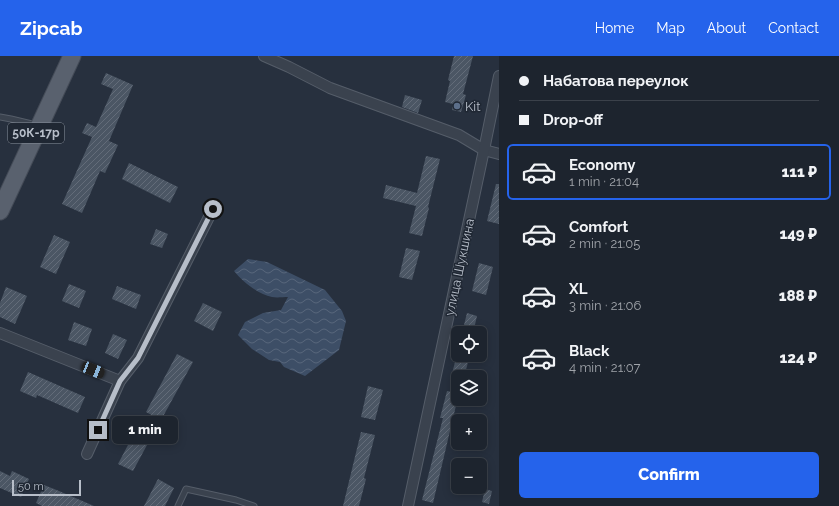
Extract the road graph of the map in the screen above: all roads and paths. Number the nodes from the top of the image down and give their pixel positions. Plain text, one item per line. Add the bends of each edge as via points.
1 (72, 56) edge
2 (264, 56) edge
3 (499, 76) edge
4 (0, 117) edge
5 (39, 126) junction
6 (484, 150) junction
7 (499, 154) edge
8 (213, 209) dead end
9 (0, 211) edge
10 (0, 333) edge
11 (120, 381) junction
12 (87, 454) dead end
13 (178, 506) edge
14 (254, 506) edge
15 (408, 506) edge

1 - 5 main road, 50К-17р
2 - 6 street via 330,88 459,136
3 - 6 street, улица Шукшина
4 - 5 lane
5 - 9 main road, 50К-17р
6 - 7 street
6 - 15 street, улица Шукшина
8 - 11 street via 138,358
10 - 11 street
11 - 12 street
13 - 14 lane via 186,489

